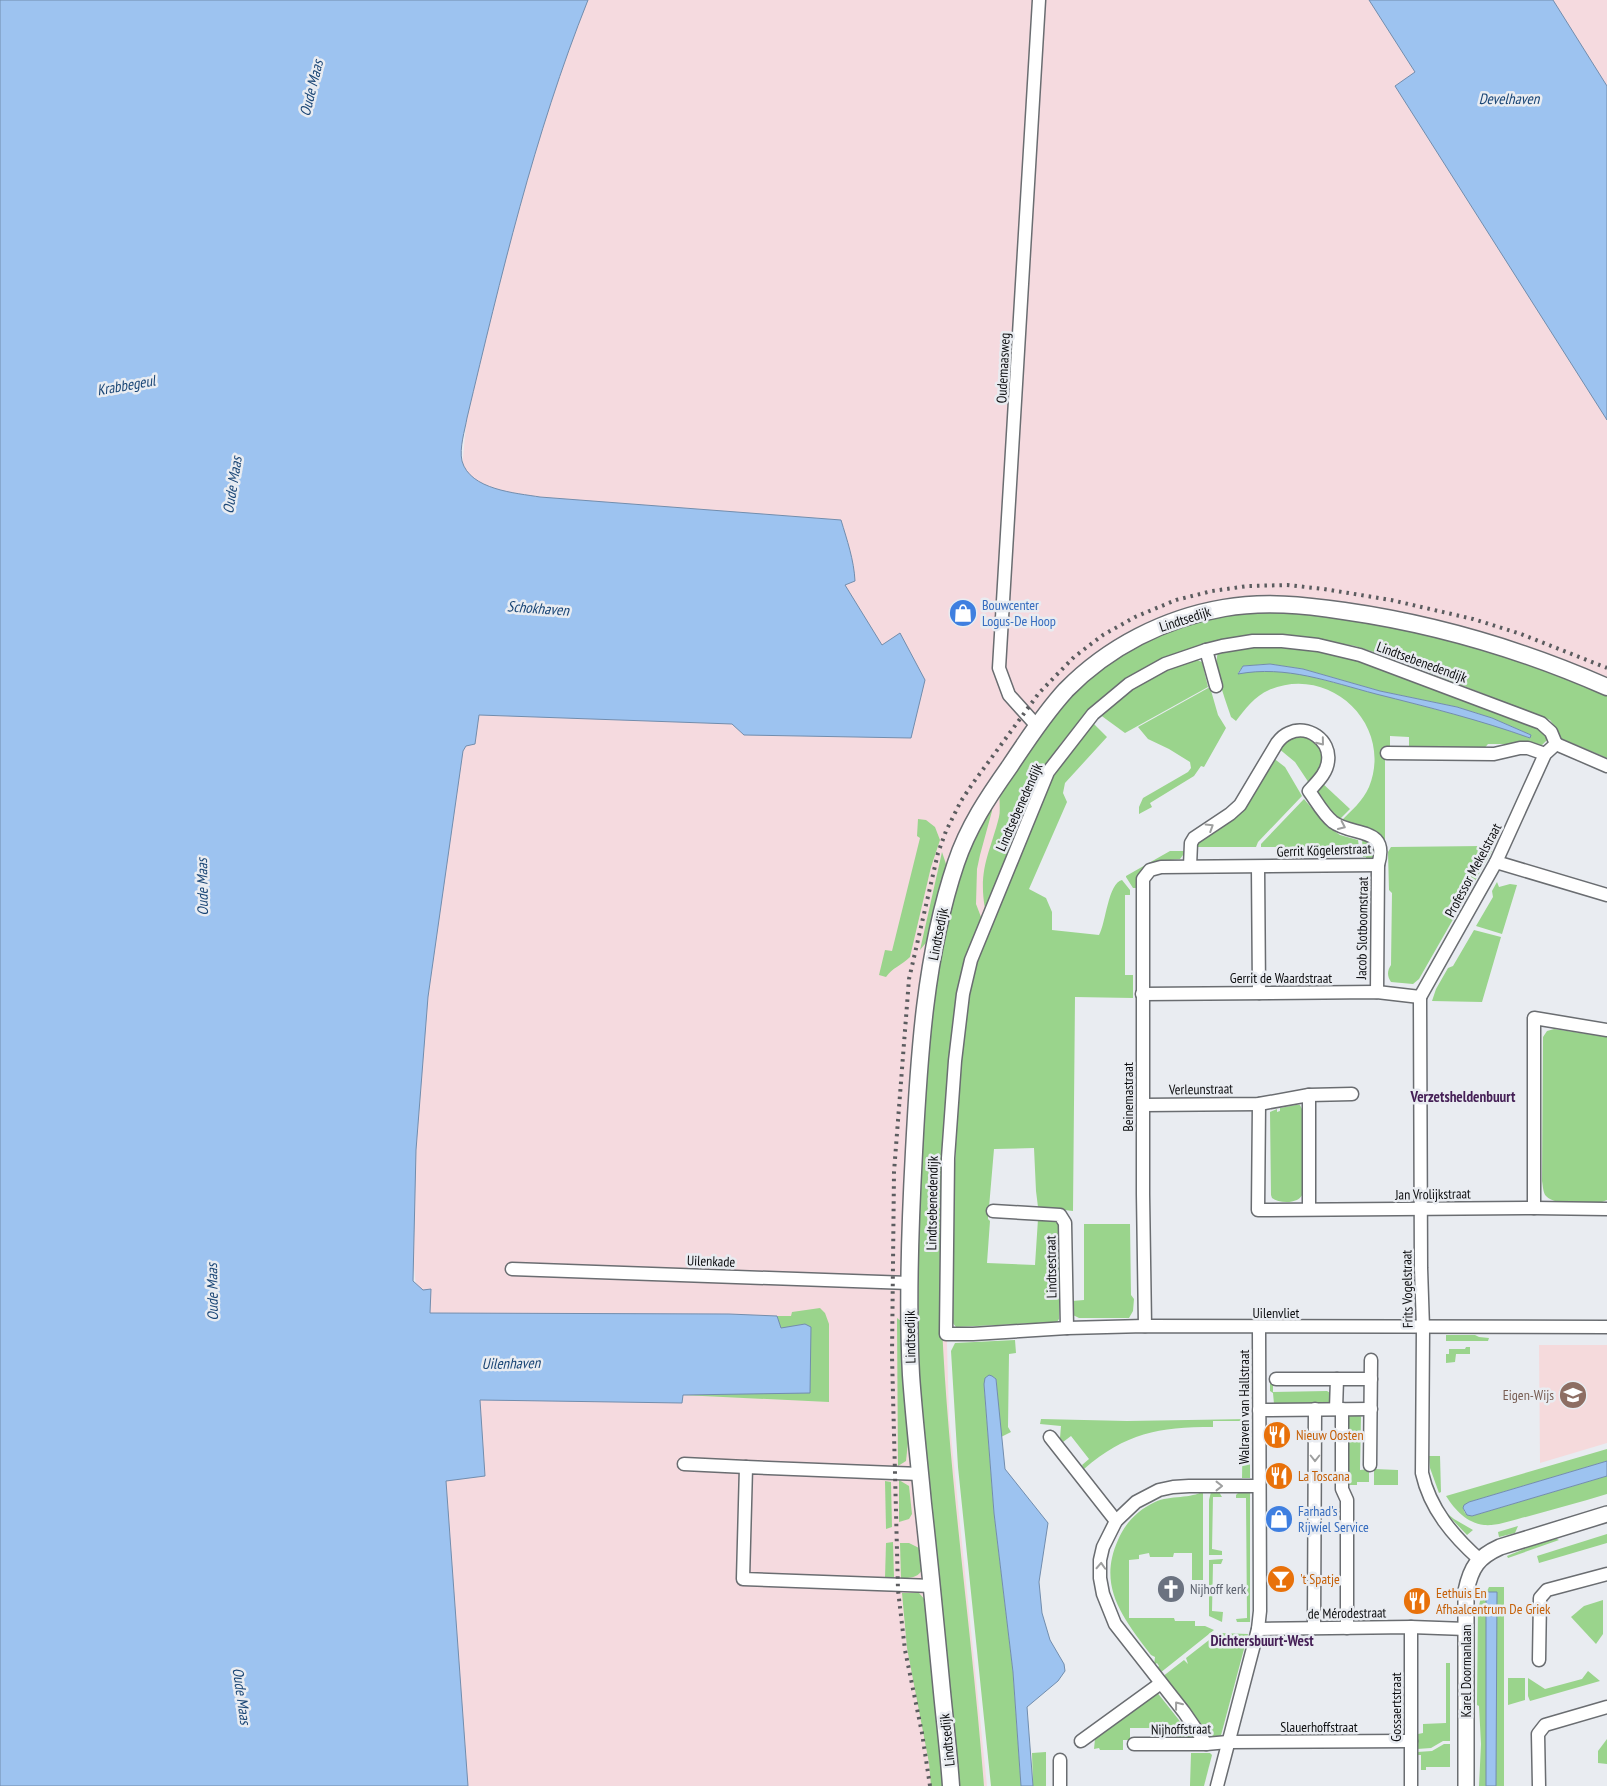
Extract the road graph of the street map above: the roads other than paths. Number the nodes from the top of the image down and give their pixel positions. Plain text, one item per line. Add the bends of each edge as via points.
1 (1039, 0) edge
2 (1206, 650) junction
3 (1216, 686) dead end
4 (1607, 687) edge
5 (1037, 726) junction
6 (1556, 744) junction
7 (1387, 754) dead end
8 (1545, 754) junction
9 (1607, 766) edge
10 (1496, 862) junction
11 (1378, 865) junction
12 (1190, 866) junction
13 (1258, 867) junction
14 (1150, 870) joint
15 (1607, 895) edge
16 (1377, 992) junction
17 (1259, 993) junction
18 (1142, 994) junction
19 (1420, 997) junction
20 (1607, 1030) edge
21 (1352, 1094) dead end
22 (1310, 1095) junction
23 (1259, 1104) junction
24 (1142, 1105) junction
25 (1534, 1208) junction
26 (1309, 1209) junction
27 (1421, 1209) junction
28 (1607, 1209) edge
29 (993, 1211) dead end
30 (512, 1270) dead end
31 (909, 1283) junction
32 (1145, 1326) junction
33 (1607, 1327) edge
34 (1067, 1328) junction
35 (1259, 1328) junction
36 (1423, 1328) junction
37 (946, 1334) joint
38 (1371, 1360) dead end
39 (1276, 1379) dead end
40 (1337, 1379) junction
41 (1371, 1379) junction
42 (1315, 1409) junction
43 (1339, 1409) junction
44 (1371, 1409) junction
45 (1259, 1410) junction
46 (1050, 1437) dead end
47 (684, 1464) dead end
48 (1370, 1465) dead end
49 (746, 1467) junction
50 (920, 1474) junction
51 (1260, 1486) junction
52 (1607, 1514) edge
53 (1116, 1521) junction
54 (1480, 1560) junction
55 (1607, 1574) edge
56 (932, 1586) junction
57 (1411, 1627) junction
58 (1314, 1628) junction
59 (1347, 1628) junction
60 (1258, 1629) junction
61 (1466, 1629) junction
62 (1539, 1660) dead end
63 (1161, 1683) junction
64 (1607, 1707) edge
65 (1082, 1741) dead end
66 (1411, 1741) junction
67 (1228, 1742) junction
68 (1134, 1744) dead end
69 (1206, 1744) junction
70 (1060, 1760) dead end
71 (951, 1786) edge
72 (1060, 1786) edge
73 (1216, 1786) edge
74 (1411, 1786) edge
75 (1466, 1786) edge
76 (1539, 1786) edge

1 - 5 street, Oudemaasweg via 999,668 1009,695
2 - 3 street
2 - 6 street, Lindtsebenedendijk via 1253,641 1282,641 1360,655 1541,723 1551,732
2 - 37 street, Lindtsebenedendijk via 1165,664 1129,684 1093,714 1069,744 1048,772 972,960 963,994 948,1148
4 - 5 main road, Lindtsedijk via 1542,660 1436,628 1328,608 1255,604 1188,616 1130,641 1082,675
5 - 31 main road, Lindtsedijk via 973,821 944,902 921,1050
6 - 8 street, Professor Mekelstraat
6 - 9 street
7 - 8 street via 1494,754 1520,748
8 - 10 street, Professor Mekelstraat
10 - 15 street
10 - 19 street, Professor Mekelstraat
12 -> 11 street, Gerrit Kögelerstraat via 1194,838 1240,805 1277,743 1283,736 1297,730 1305,730 1321,739 1328,754 1326,769 1310,791 1334,822 1345,829 1376,838 1381,850
11 - 13 street, Gerrit Kögelerstraat
11 - 16 street, Jacob Slotboomstraat
12 - 13 street, Gerrit Kögelerstraat
12 - 14 street, Gerrit Kögelerstraat
13 - 17 street
14 - 18 street, Beinemastraat via 1142,885
16 - 17 street, Gerrit de Waardstraat
16 - 19 street, Gerrit de Waardstraat
17 - 18 street, Gerrit de Waardstraat
18 - 24 street, Beinemastraat
19 - 27 street, Frits Vogelstraat
20 - 25 street via 1534,1018
21 - 22 street, Verleunstraat
22 - 23 street, Verleunstraat
22 - 26 street
23 - 24 street, Verleunstraat
23 - 26 street, Jan Vrolijkstraat via 1258,1210
24 - 32 street, Beinemastraat
25 - 27 street, Jan Vrolijkstraat
25 - 28 street, Jan Vrolijkstraat
26 - 27 street, Jan Vrolijkstraat
27 - 36 street, Frits Vogelstraat
29 - 34 street, Lindtsestraat via 1060,1215 1065,1222
30 - 31 street, Uilenkade
31 - 50 main road, Lindtsedijk via 911,1375
32 - 34 street, Uilenvliet
32 - 35 street, Uilenvliet
33 - 36 street, Uilenvliet
34 - 37 street, Uilenvliet
35 - 36 street, Uilenvliet
35 - 45 street, Walraven van Hallstraat
36 - 54 street, Frits Vogelstraat via 1422,1473 1425,1487 1441,1518
38 - 41 street
39 - 40 street
40 - 41 street
40 - 43 street
41 - 44 street
42 - 43 street
42 - 45 street
42 -> 58 street
43 - 44 street
43 - 59 street via 1342,1489 1347,1500
44 - 48 street
45 - 51 street, Walraven van Hallstraat
46 - 53 street
47 - 49 street
49 - 50 street
49 - 56 street via 743,1579
50 - 56 main road, Lindtsedijk
53 -> 51 street via 1136,1502 1159,1490
51 - 60 street, Walraven van Hallstraat
52 - 54 street via 1514,1542 1487,1553
63 -> 53 street via 1115,1624 1103,1594 1100,1560
54 - 61 street, Karel Doormanlaan via 1470,1576 1466,1591
55 - 62 street via 1547,1590 1540,1598
56 - 71 main road, Lindtsedijk
57 - 59 street, de Mérodestraat
57 - 61 street, de Mérodestraat
57 - 66 street, Gossaertstraat
58 - 59 street, de Mérodestraat
58 - 60 street, de Mérodestraat
60 - 67 street, Nijhoffstraat
61 - 75 street, Karel Doormanlaan
63 - 65 street
69 -> 63 street
64 - 76 street via 1545,1725 1538,1734
66 - 67 street, Slauerhoffstraat
66 - 74 street, Gossaertstraat
67 - 69 street, Nijhoffstraat
67 - 73 street, Nijhoffstraat
68 - 69 street, Nijhoffstraat
70 - 72 street

